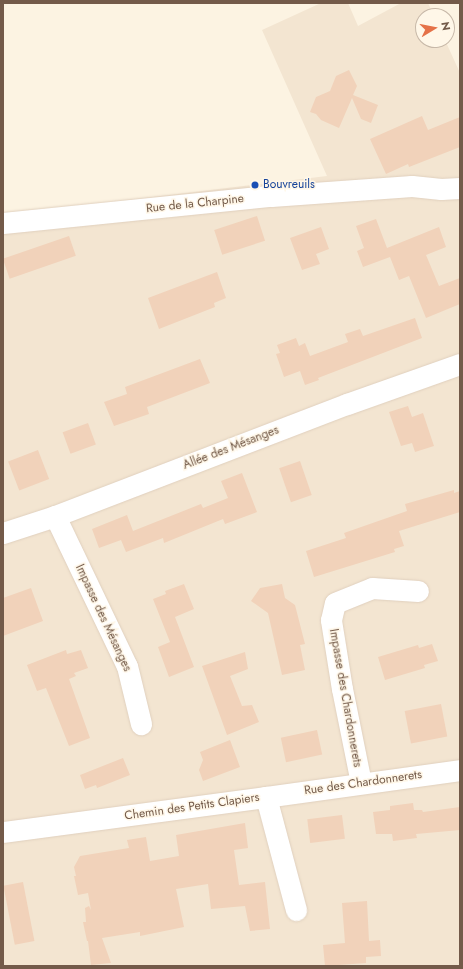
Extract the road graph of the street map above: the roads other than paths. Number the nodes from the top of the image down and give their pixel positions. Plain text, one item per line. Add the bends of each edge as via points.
1 (460, 188) edge
2 (3, 223) edge
3 (460, 364) edge
4 (55, 516) junction
5 (3, 533) edge
6 (418, 591) dead end
7 (142, 724) dead end
8 (460, 770) edge
9 (361, 783) junction
10 (266, 797) junction
11 (3, 832) edge
12 (296, 910) dead end

1 - 2 street, Rue de la Charpine via 412,186 279,196
3 - 4 street, Allée des Mésanges via 339,406
4 - 5 street, Allée des Mésanges
4 - 7 street, Impasse des Mésanges via 127,666
6 - 9 street, Impasse des Chardonnerets via 372,588 335,603 331,620
8 - 9 street, Rue des Chardonnerets
9 - 10 street, Rue des Chardonnerets
10 - 11 street, Chemin des Petits Clapiers
10 - 12 street, Chemin des Petits Clapiers

